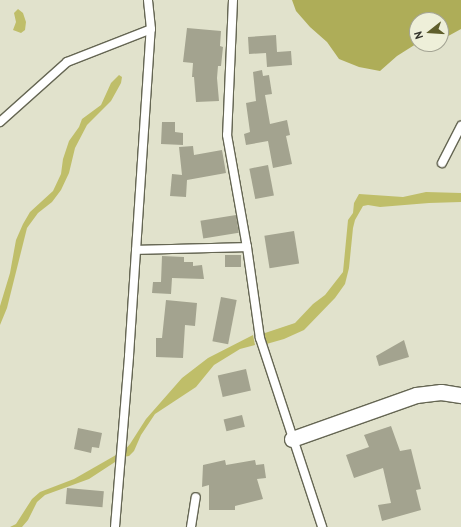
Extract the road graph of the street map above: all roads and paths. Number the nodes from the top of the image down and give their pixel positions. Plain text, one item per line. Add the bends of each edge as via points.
1 (148, 0) edge
2 (233, 0) edge
3 (151, 29) junction
4 (0, 122) edge
5 (461, 126) edge
6 (442, 163) dead end
7 (247, 247) junction
8 (136, 250) junction
9 (461, 395) edge
10 (292, 439) junction
11 (196, 497) dead end
12 (115, 527) edge
13 (191, 527) edge
14 (322, 527) edge

1 - 3 lane
2 - 7 lane via 227,135
3 - 4 lane via 67,62
3 - 8 lane
5 - 6 lane
7 - 8 lane
7 - 10 lane via 260,338
8 - 12 lane
9 - 10 street via 441,392 416,395
10 - 14 lane
11 - 13 lane

